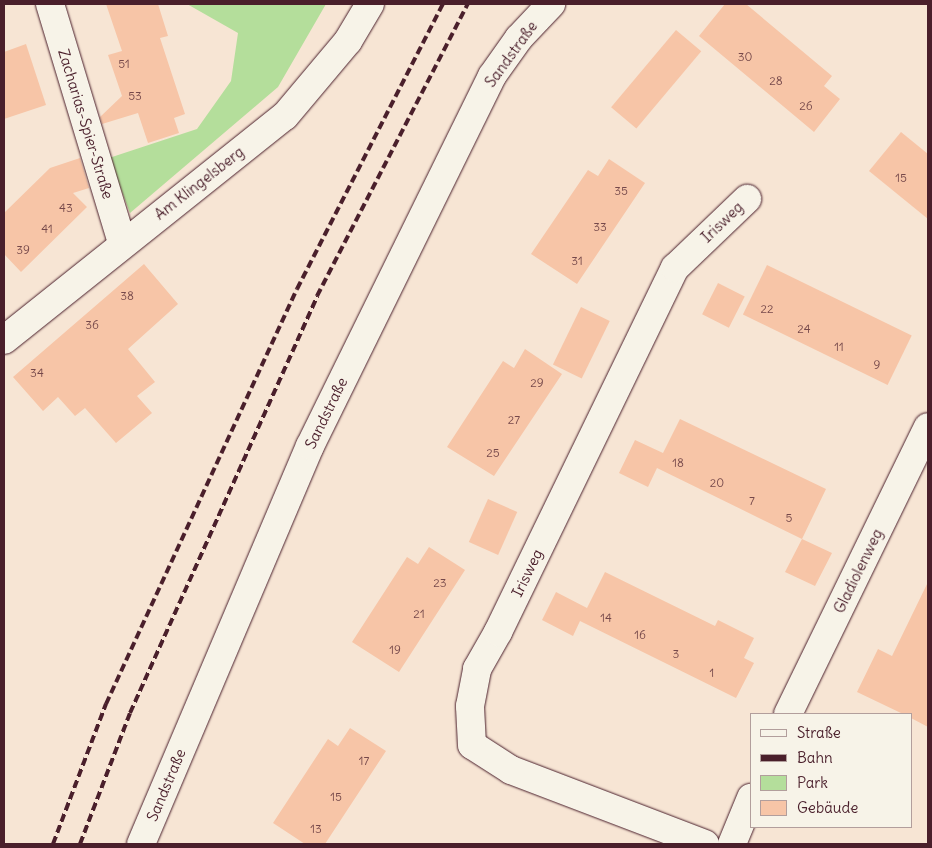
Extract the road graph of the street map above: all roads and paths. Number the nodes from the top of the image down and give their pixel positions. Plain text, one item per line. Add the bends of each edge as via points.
1 (50, 4) edge
2 (370, 4) edge
3 (551, 4) edge
4 (747, 199) dead end
5 (122, 243) junction
6 (4, 340) edge
7 (928, 427) edge
8 (788, 713) edge
9 (750, 800) edge
10 (141, 844) edge
11 (705, 844) edge
12 (732, 844) edge

1 - 5 street, Zacharias-Spier-Straße
2 - 5 street, Am Klingelsberg via 348,41 285,116
3 - 10 street, Sandstraße via 519,38 492,76 310,446
4 - 11 street, Irisweg via 675,268 477,670 470,706 472,744 511,770
5 - 6 street, Am Klingelsberg
7 - 8 street, Gladiolenweg
9 - 12 street

